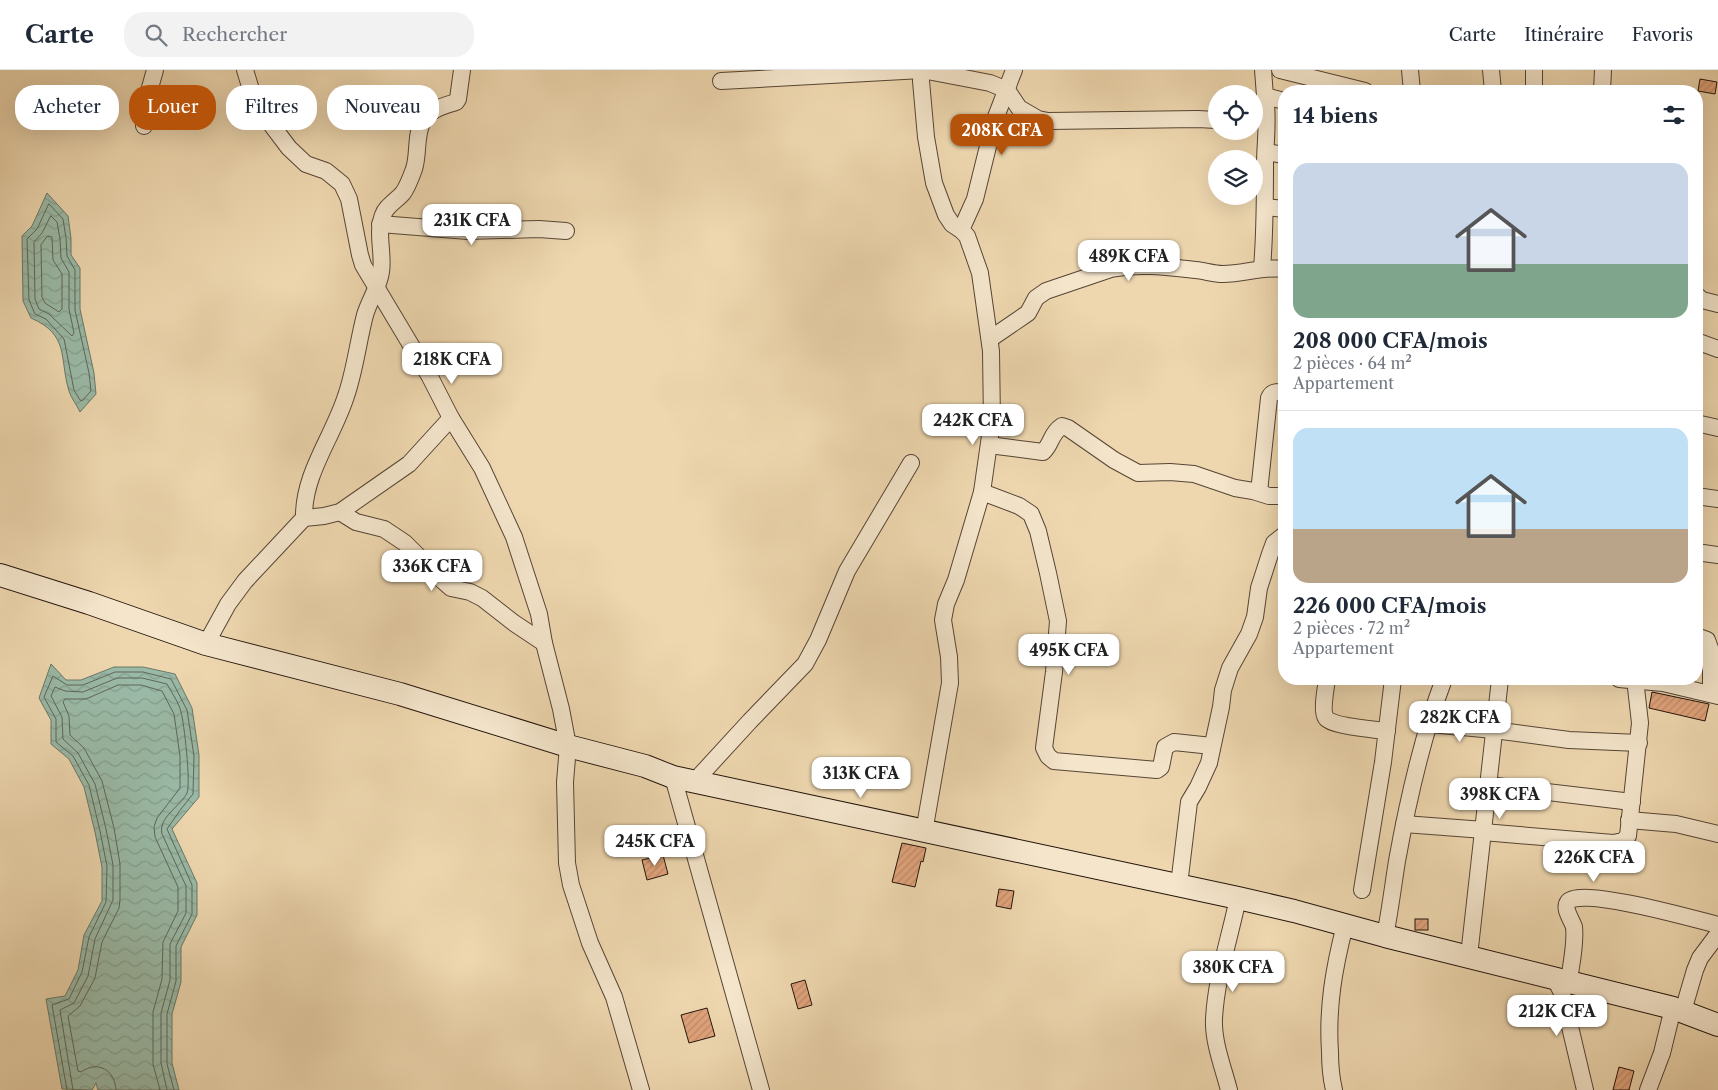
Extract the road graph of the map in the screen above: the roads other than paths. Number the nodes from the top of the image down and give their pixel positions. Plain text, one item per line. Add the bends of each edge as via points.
1 (155, 70) edge
2 (245, 70) edge
3 (462, 70) edge
4 (922, 70) edge
5 (1014, 70) edge
6 (1263, 70) edge
7 (1280, 70) edge
8 (1410, 70) edge
9 (1491, 70) edge
10 (1534, 70) edge
11 (1603, 70) edge
12 (721, 81) dead end
13 (151, 85) edge
14 (1341, 85) edge
15 (1411, 85) edge
16 (1492, 85) edge
17 (1534, 85) edge
18 (1602, 85) edge
19 (1007, 90) junction
20 (1266, 96) junction
21 (1278, 99) edge
22 (1263, 113) edge
23 (1208, 120) edge
24 (1263, 136) edge
25 (1266, 152) junction
26 (1278, 154) edge
27 (1265, 207) junction
28 (1278, 208) edge
29 (380, 224) junction
30 (961, 230) junction
31 (566, 231) dead end
32 (1262, 268) junction
33 (1278, 269) edge
34 (376, 286) junction
35 (1703, 300) edge
36 (1718, 304) edge
37 (990, 339) junction
38 (1703, 344) edge
39 (1718, 349) edge
40 (1278, 392) edge
41 (451, 418) junction
42 (1703, 425) edge
43 (1718, 428) edge
44 (989, 444) junction
45 (911, 463) dead end
46 (982, 492) junction
47 (1259, 492) junction
48 (1278, 496) edge
49 (1703, 497) edge
50 (1718, 499) edge
51 (340, 512) junction
52 (304, 518) junction
53 (1278, 539) edge
54 (1703, 553) edge
55 (1718, 555) edge
56 (0, 575) edge
57 (1703, 639) edge
58 (544, 643) junction
59 (206, 644) junction
60 (1326, 685) edge
61 (1392, 685) edge
62 (1442, 685) edge
63 (1499, 685) edge
64 (1636, 685) edge
65 (1672, 685) edge
66 (1715, 695) edge
67 (1430, 724) junction
68 (1494, 730) junction
69 (1388, 731) junction
70 (1639, 743) junction
71 (568, 746) junction
72 (1212, 746) junction
73 (684, 780) junction
74 (1488, 785) junction
75 (1632, 802) junction
76 (1629, 820) junction
77 (1404, 824) junction
78 (1484, 831) junction
79 (924, 832) junction
80 (1718, 834) edge
81 (1179, 885) junction
82 (1362, 890) dead end
83 (1238, 898) junction
84 (1345, 925) junction
85 (1718, 925) edge
86 (1718, 934) edge
87 (1385, 936) junction
88 (1469, 956) junction
89 (1561, 979) junction
90 (1678, 1009) junction
91 (1718, 1025) edge
92 (641, 1090) edge
93 (761, 1090) edge
94 (1229, 1090) edge
95 (1334, 1090) edge
96 (1585, 1090) edge
97 (1648, 1090) edge

1 - 13 street
2 - 34 street via 255,103 289,148 306,164 326,171 342,184 349,199 363,265
3 - 29 street via 458,99 430,113 423,122 409,182 404,192 386,209
4 - 12 street
4 - 19 street via 990,83
4 - 30 street via 926,137 934,183 946,215
5 - 19 street
6 - 20 street
7 - 14 street
8 - 15 street
9 - 16 street
10 - 17 street
11 - 18 street
19 - 23 street via 1019,108 1048,121
19 - 30 street via 994,122 976,199
20 - 21 street
20 - 22 street
24 - 25 street
25 - 26 street
25 - 27 street
27 - 28 street
27 - 32 street
29 - 31 street via 468,231
29 - 34 street via 381,270
30 - 37 street via 967,236 980,273
32 - 33 street
32 - 37 street via 1221,274 1122,266 1046,291 1036,298 1028,313
34 - 41 street
34 - 52 street via 346,396 307,489
35 - 36 street
37 - 44 street via 992,422
38 - 39 street
40 - 47 street via 1269,398
41 - 51 street via 409,464
41 - 58 street via 482,468 514,537 534,598
42 - 43 street
44 - 46 street
44 - 47 street via 1044,452 1055,430 1062,426 1138,473 1194,474 1235,488
45 - 73 street via 847,571 805,664
46 - 72 street via 1031,514 1038,531 1058,621 1044,748 1048,756 1054,761 1157,770 1161,767 1165,748 1174,742
46 - 79 street via 943,620 950,683
47 - 48 street
49 - 50 street
51 - 52 street
51 - 58 street via 356,522 384,529 406,543 451,588 482,598
52 - 59 street via 245,581
53 - 72 street via 1259,588 1252,626 1230,668
54 - 55 street
56 - 59 street
57 - 66 street via 1711,647
58 - 71 street
59 - 71 street via 400,694
60 - 69 street via 1326,719 1338,724
61 - 69 street
62 - 67 street
63 - 68 street
64 - 70 street
65 - 66 street
67 - 68 street
67 - 77 street
68 - 70 street via 1569,740
68 - 74 street
69 - 82 street
70 - 75 street
71 - 73 street
71 - 92 street via 565,782 567,863 571,885 614,998
72 - 81 street via 1205,771 1189,802
73 - 79 street
73 - 93 street
74 - 75 street
74 - 78 street
75 - 76 street
76 - 78 street via 1628,837 1618,843
76 - 80 street via 1676,824
77 - 78 street
77 - 87 street
78 - 88 street
79 - 81 street
81 - 83 street
83 - 84 street
83 - 94 street via 1214,1019
84 - 87 street
84 - 95 street via 1335,963 1329,1022
85 - 89 street via 1631,903 1572,899 1567,906 1574,929
86 - 90 street via 1700,958
87 - 88 street
88 - 89 street
89 - 90 street
89 - 96 street
90 - 91 street
90 - 97 street

